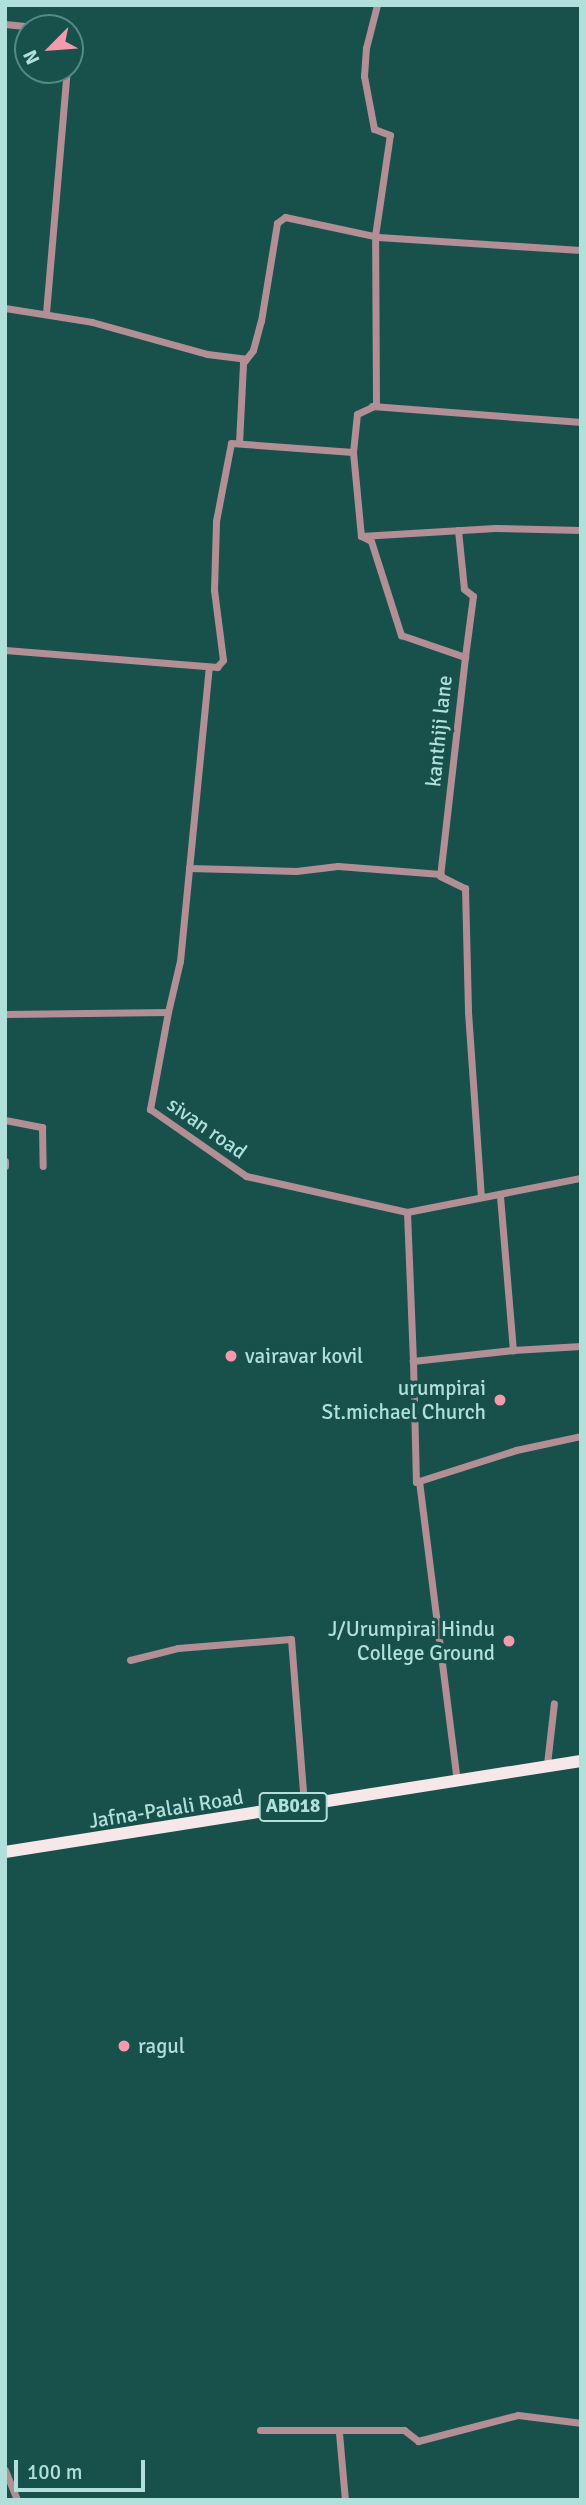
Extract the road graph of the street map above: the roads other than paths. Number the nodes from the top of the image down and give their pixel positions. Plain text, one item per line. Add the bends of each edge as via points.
1 (377, 5) edge
2 (66, 84) edge
3 (375, 236) junction
4 (581, 250) edge
5 (5, 308) edge
6 (46, 313) junction
7 (246, 359) junction
8 (371, 406) junction
9 (581, 422) edge
10 (239, 443) junction
11 (353, 453) junction
12 (458, 530) junction
13 (581, 530) edge
14 (361, 536) junction
15 (5, 650) edge
16 (465, 657) junction
17 (209, 667) junction
18 (189, 868) junction
19 (441, 874) junction
20 (167, 1012) junction
21 (5, 1014) edge
22 (5, 1120) edge
23 (5, 1161) edge
24 (5, 1166) edge
25 (43, 1166) dead end
26 (581, 1178) edge
27 (500, 1196) junction
28 (481, 1197) junction
29 (407, 1212) junction
30 (581, 1346) edge
31 (513, 1350) junction
32 (413, 1362) junction
33 (581, 1436) edge
34 (419, 1481) junction
35 (130, 1660) dead end
36 (554, 1703) dead end
37 (581, 1761) edge
38 (547, 1765) junction
39 (457, 1780) junction
40 (304, 1805) junction
41 (5, 1852) edge
42 (581, 2423) edge
43 (260, 2430) dead end
44 (339, 2433) junction
45 (5, 2470) edge
46 (17, 2500) edge
47 (345, 2500) edge

1 - 3 street via 364,76 374,130 390,135
2 - 6 street
3 - 4 street
3 - 7 street via 299,217 285,217 276,223 261,321
3 - 8 street via 376,405
5 - 6 street
6 - 7 street via 207,354
7 - 10 street
8 - 9 street
8 - 11 street, kanthiji lane via 357,414
10 - 11 street
10 - 17 street via 231,443 216,521 214,590 223,660 218,667
11 - 14 street, kanthiji lane
12 - 13 street
12 - 14 street
12 - 16 street via 464,589 473,596
14 - 16 street, kanthiji lane via 370,541 401,635
15 - 17 street
16 - 19 street, kanthiji lane
17 - 18 street, sivan road
18 - 19 street via 296,871 338,866
18 - 20 street, sivan road via 180,961
19 - 28 street via 465,888
20 - 21 street
20 - 29 street, sivan road via 150,1109 157,1118 246,1176
22 - 25 street via 42,1127
23 - 24 street
26 - 27 street, sivan road
27 - 28 street, sivan road
27 - 31 street
28 - 29 street, sivan road
29 - 32 street
30 - 31 street
31 - 32 street
32 - 34 street
33 - 34 street via 516,1450
34 - 39 street
35 - 40 street via 178,1648 291,1639
36 - 38 street
37 - 38 main road, Jafna-Palali Road / AB018
38 - 39 main road, Jafna-Palali Road / AB018
39 - 40 main road, Jafna-Palali Road / AB018
40 - 41 main road, Jafna-Palali Road / AB018
42 - 44 street via 518,2415 418,2441 404,2430
43 - 44 street
44 - 47 street
45 - 46 street

